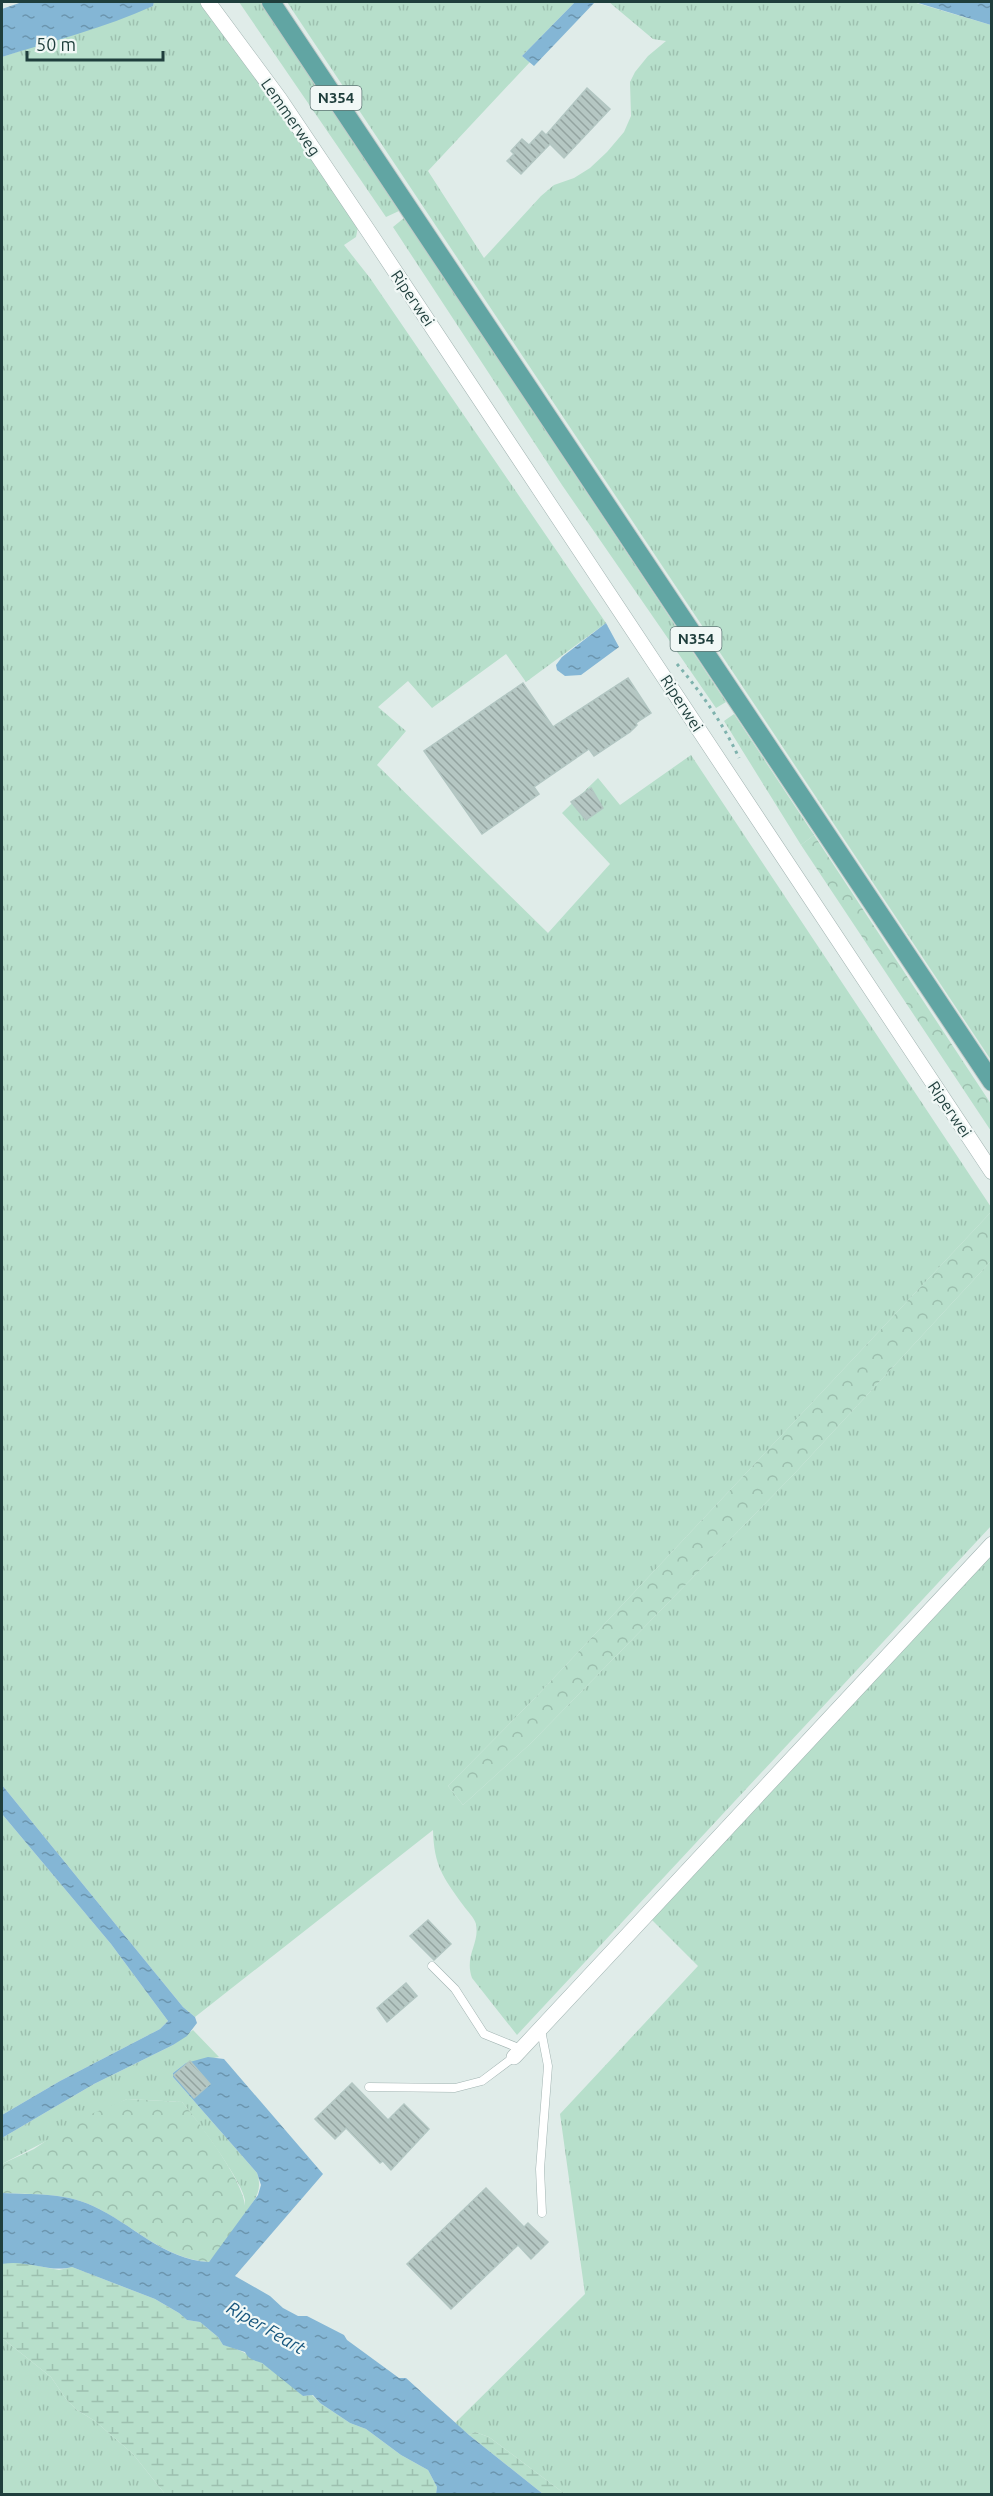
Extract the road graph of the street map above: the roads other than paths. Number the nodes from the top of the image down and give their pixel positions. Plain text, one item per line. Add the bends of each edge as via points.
1 (208, 2) edge
2 (271, 2) edge
3 (371, 235) joint
4 (992, 1082) edge
5 (992, 1172) edge
6 (992, 1544) edge
7 (432, 1966) dead end
8 (541, 2028) junction
9 (518, 2053) junction
10 (369, 2087) dead end
11 (542, 2213) dead end

1 - 3 street, Lemmerweg via 279,98
2 - 4 main road, N354
3 - 5 street, Riperwei
6 - 8 street
7 - 9 lane via 454,1989 484,2034
8 - 9 street
8 - 11 lane via 548,2066 540,2169
9 - 10 lane via 482,2081 454,2088

